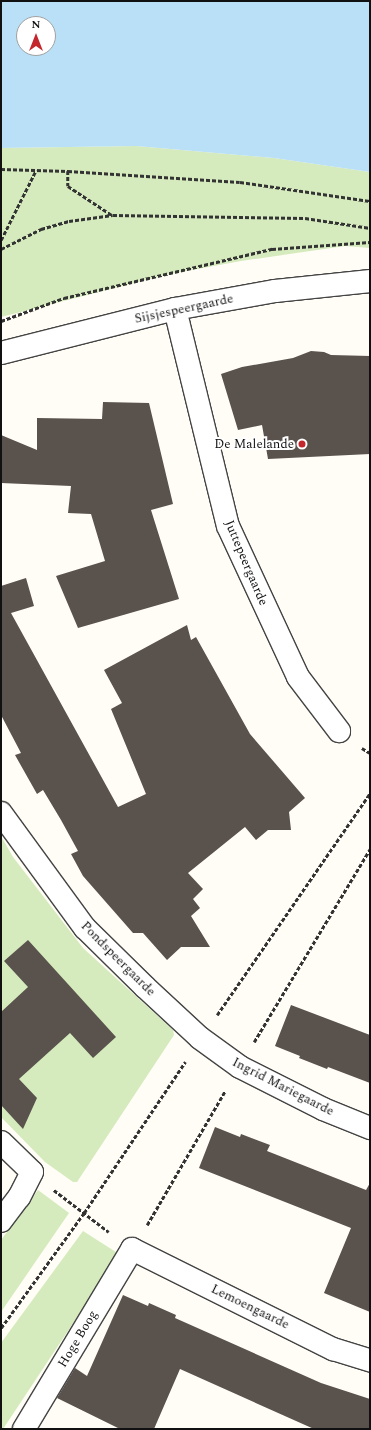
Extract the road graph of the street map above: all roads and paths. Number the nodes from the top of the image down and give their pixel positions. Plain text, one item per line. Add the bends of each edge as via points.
1 (1, 169) edge
2 (36, 170) junction
3 (68, 171) junction
4 (370, 201) edge
5 (113, 216) junction
6 (370, 228) edge
7 (1, 240) edge
8 (370, 242) edge
9 (1, 250) edge
10 (370, 281) edge
11 (175, 308) junction
12 (1, 321) edge
13 (1, 353) edge
14 (339, 730) dead end
15 (1, 813) edge
16 (200, 1038) joint
17 (370, 1128) edge
18 (1, 1142) edge
19 (32, 1172) junction
20 (1, 1220) edge
21 (132, 1249) junction
22 (370, 1360) edge
23 (24, 1429) edge

1 - 2 path
2 - 3 path
2 - 7 path
3 - 4 path via 240,182
3 - 5 path via 68,186
5 - 6 path via 305,218
5 - 9 path via 69,221 40,229
8 - 12 path via 272,249 64,298
10 - 11 street, Sijsjespeergaarde via 275,291
11 - 13 street, Sijsjespeergaarde
11 - 14 street, Juttepeergaarde via 228,526 298,677
15 - 16 street, Pondspeergaarde via 85,928
16 - 17 street, Ingrid Mariegaarde via 240,1067 323,1109
18 - 19 street
19 - 20 street via 19,1197
19 - 21 path
21 - 22 street, Lemoengaarde via 333,1349
21 - 23 street, Hoge Boog

